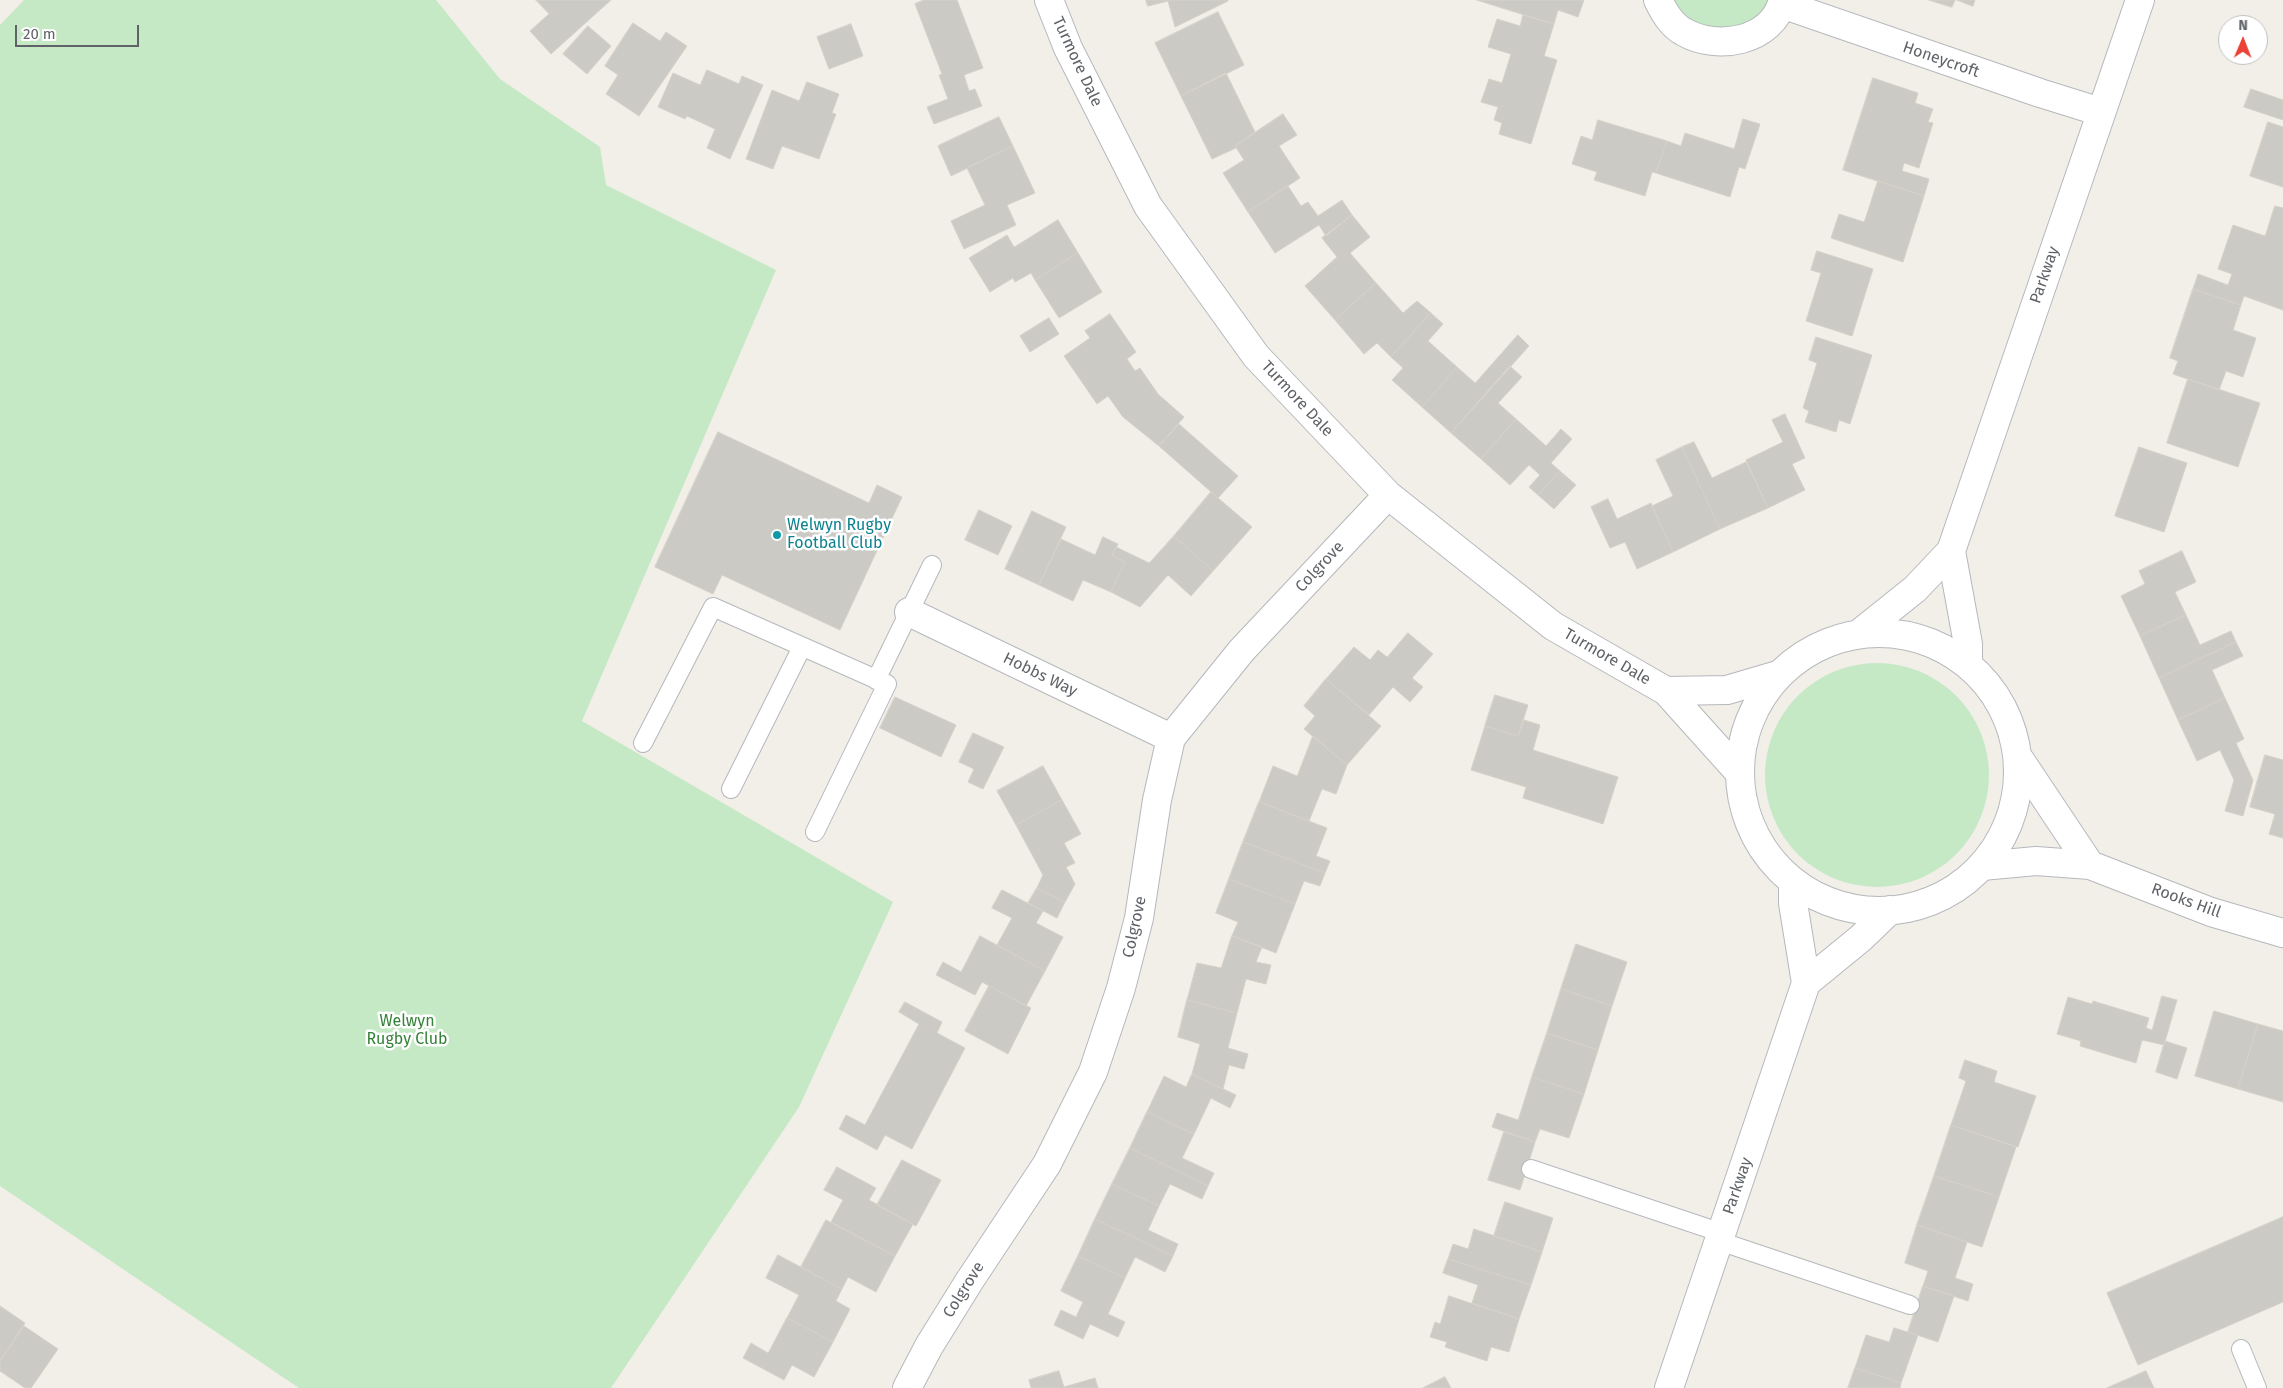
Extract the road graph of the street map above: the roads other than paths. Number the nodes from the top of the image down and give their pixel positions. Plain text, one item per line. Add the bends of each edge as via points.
1 (1049, 0) edge
2 (1658, 0) edge
3 (2140, 0) edge
4 (1782, 2) edge
5 (2101, 112) junction
6 (1388, 495) junction
7 (1951, 551) junction
8 (932, 565) dead end
9 (909, 612) junction
10 (1860, 633) junction
11 (802, 647) junction
12 (1968, 665) junction
13 (1778, 675) junction
14 (876, 680) junction
15 (1666, 691) junction
16 (1171, 738) junction
17 (643, 743) dead end
18 (2020, 760) junction
19 (1737, 770) junction
20 (731, 789) dead end
21 (815, 832) dead end
22 (2090, 865) junction
23 (1982, 866) junction
24 (1793, 882) junction
25 (1890, 910) junction
26 (2283, 933) edge
27 (1806, 984) junction
28 (1532, 1168) dead end
29 (1720, 1237) junction
30 (1910, 1305) dead end
31 (2241, 1350) dead end
32 (907, 1388) edge
33 (1669, 1388) edge
34 (2257, 1388) edge

1 - 6 street, Turmore Dale via 1068,48 1148,206 1256,356
2 - 4 street, Honeycroft via 1666,15 1682,32 1704,41 1727,43 1750,37 1768,23
3 - 5 street, Parkway
4 - 5 street, Honeycroft via 2040,94
5 - 7 street, Parkway
6 - 15 street, Turmore Dale via 1553,626
6 - 16 street, Colgrove via 1242,650
7 - 10 street, Parkway via 1915,589
7 - 12 street, Parkway via 1968,644
8 - 9 lane
9 - 14 lane
9 - 16 street, Hobbs Way
10 - 12 street via 1881,632 1922,638 1958,656
10 - 13 street via 1807,653
11 - 14 lane
11 - 17 lane via 713,608
11 - 20 lane
12 - 18 street via 1989,684 2010,720
13 - 15 street, Turmore Dale via 1727,690
13 - 19 street via 1758,702 1745,734
14 - 21 lane via 887,684
15 - 19 street, Turmore Dale
16 - 32 street, Colgrove via 1157,800 1139,918 1121,988 1093,1072 1047,1164 970,1280
18 - 22 street
18 - 23 street via 2016,806 2005,832
19 - 24 street via 1745,812 1765,853
22 - 23 street, Rooks Hill via 2036,861
22 - 26 street, Rooks Hill via 2211,912
23 - 25 street via 1965,884 1922,906
24 - 25 street via 1828,903 1875,912
24 - 27 street, Parkway via 1793,903
25 - 27 street
27 - 29 street, Parkway
28 - 29 lane
29 - 30 lane
29 - 33 street, Parkway
31 - 34 lane

